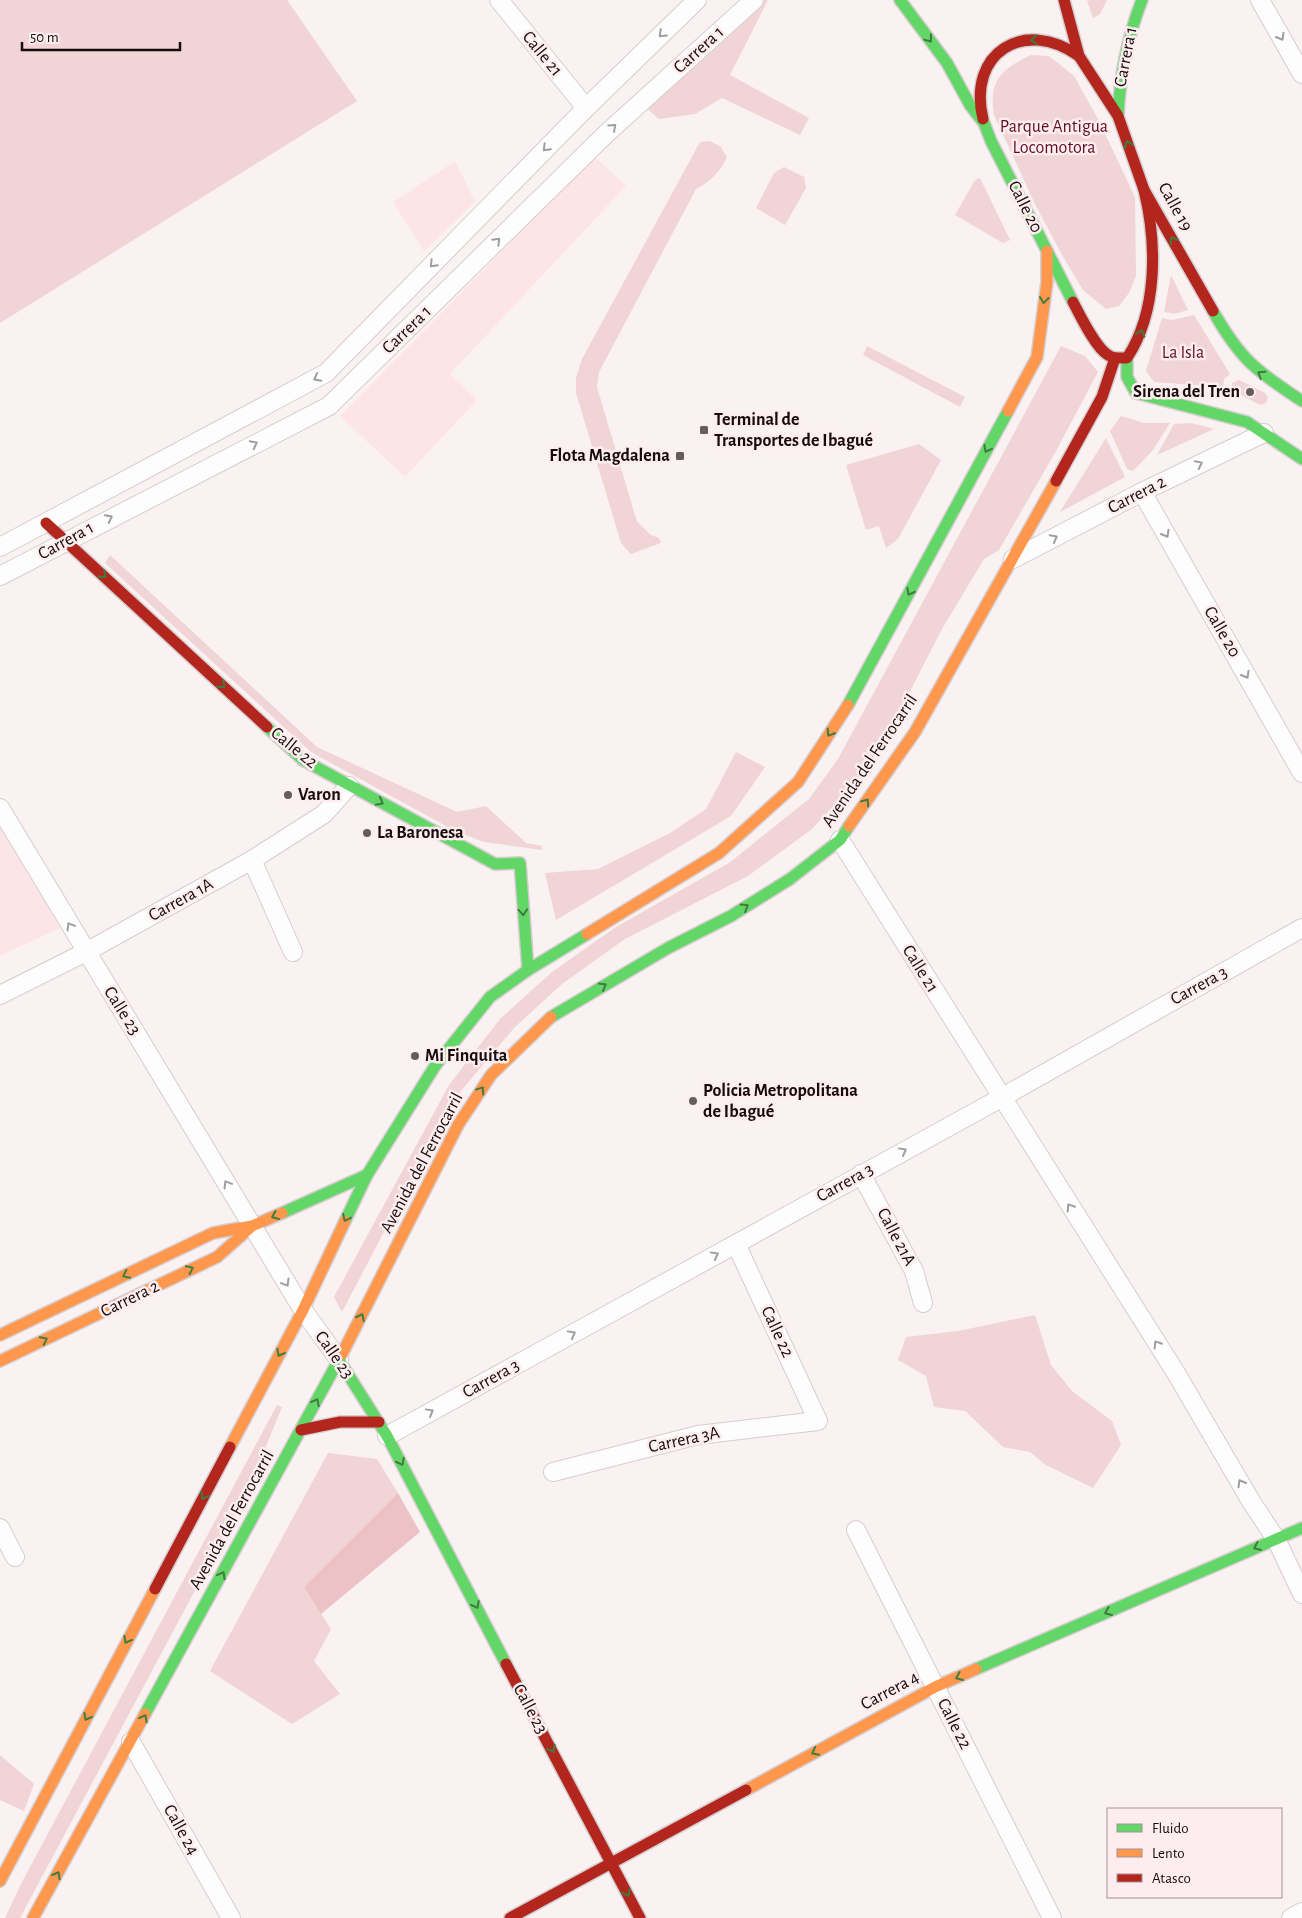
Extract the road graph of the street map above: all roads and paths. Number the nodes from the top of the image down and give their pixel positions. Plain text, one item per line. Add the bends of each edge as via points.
1 (499, 0) edge
2 (697, 0) edge
3 (754, 0) edge
4 (900, 0) edge
5 (1064, 0) edge
6 (1142, 0) edge
7 (1260, 0) edge
8 (1079, 56) junction
9 (1302, 74) edge
10 (586, 108) junction
11 (1118, 116) junction
12 (984, 122) junction
13 (1144, 190) junction
14 (1047, 251) junction
15 (1121, 358) junction
16 (1136, 393) junction
17 (1102, 397) junction
18 (1302, 401) edge
19 (1264, 432) junction
20 (1302, 459) edge
21 (1142, 492) junction
22 (46, 523) junction
23 (67, 542) junction
24 (0, 547) edge
25 (1011, 560) junction
26 (0, 576) edge
27 (1302, 773) edge
28 (350, 786) junction
29 (0, 808) edge
30 (840, 840) junction
31 (252, 860) junction
32 (1302, 928) edge
33 (86, 952) junction
34 (293, 952) dead end
35 (528, 970) junction
36 (0, 995) edge
37 (1001, 1098) junction
38 (367, 1174) junction
39 (861, 1174) junction
40 (252, 1226) junction
41 (736, 1244) junction
42 (923, 1304) dead end
43 (303, 1310) junction
44 (0, 1335) edge
45 (339, 1360) junction
46 (0, 1361) edge
47 (818, 1421) joint
48 (383, 1429) junction
49 (301, 1430) junction
50 (553, 1472) dead end
51 (0, 1528) edge
52 (1302, 1528) edge
53 (856, 1530) dead end
54 (1276, 1539) junction
55 (15, 1557) dead end
56 (1302, 1594) edge
57 (935, 1687) junction
58 (131, 1742) junction
59 (612, 1863) junction
60 (0, 1881) edge
61 (1302, 1912) edge
62 (33, 1918) edge
63 (231, 1918) edge
64 (510, 1918) edge
65 (640, 1918) edge
66 (1052, 1918) edge
67 (1291, 1918) edge

1 - 10 street, Calle 21
2 -> 10 street, Carrera 1
23 -> 3 street, Carrera 1 via 100,522 329,406 607,133
4 -> 12 main road, Calle 20 via 947,63 970,105
5 - 8 main road, Calle 19
6 - 11 main road, Carrera 1 via 1131,24 1121,70
7 -> 9 street
8 - 11 main road, Calle 19
8 -> 12 main road via 1062,44 1042,39 1022,41 1004,49 989,64 980,82 978,103
10 -> 22 street, Carrera 1 via 326,373
13 -> 11 main road, Calle 19
12 - 14 main road, Calle 20
15 -> 13 main road, Avenida del Ferrocarril via 1136,348 1144,326 1152,228
18 -> 13 main road, Calle 19 via 1239,355
14 - 15 main road, Calle 20 via 1096,342 1107,355
14 -> 35 main road, Avenida del Ferrocarril via 1047,282 1037,356 856,692 798,782 719,853
15 - 16 main road
15 - 17 main road, Avenida del Ferrocarril
16 - 17 main road
16 - 19 main road via 1247,422
17 - 25 main road, Avenida del Ferrocarril
19 - 20 main road
21 -> 19 street, Carrera 2
25 -> 21 street, Carrera 2
21 -> 27 street, Calle 20
22 - 23 main road, Calle 22
22 - 24 street, Carrera 1
23 - 26 street, Carrera 1
23 -> 28 main road, Calle 22 via 303,760
30 -> 25 main road, Avenida del Ferrocarril via 915,732
28 - 31 street, Carrera 1A via 324,814
28 -> 35 main road, Calle 22 via 495,864 520,863
33 -> 29 street, Calle 23
30 - 37 street, Calle 21
45 -> 30 main road, Avenida del Ferrocarril via 458,1125 491,1075 555,1013 730,916 790,879
31 - 33 street, Carrera 1A
31 - 34 street
32 - 37 street, Carrera 3
33 - 36 street, Carrera 1A
40 -> 33 street, Calle 23
35 - 38 main road, Avenida del Ferrocarril via 490,997 435,1066
39 -> 37 street, Carrera 3
54 -> 37 street, Calle 21 via 1176,1373
38 -> 40 main road, Carrera 2
38 -> 43 main road, Avenida del Ferrocarril
39 - 41 street, Carrera 3
39 - 42 street, Calle 21A via 914,1270
40 -> 43 street, Calle 23
40 -> 44 main road, Carrera 2 via 214,1233
46 -> 40 main road, Carrera 2 via 217,1257
41 - 47 street, Calle 22
48 -> 41 street, Carrera 3
43 - 45 street, Calle 23
43 -> 60 main road, Avenida del Ferrocarril
45 - 48 main road, Calle 23
49 -> 45 main road, Avenida del Ferrocarril
47 - 50 street, Carrera 3A via 698,1434
48 - 49 main road via 357,1419 326,1422
48 -> 59 main road, Calle 23
58 -> 49 main road, Avenida del Ferrocarril
51 - 55 street
52 - 54 main road, Carrera 4
53 - 57 street, Calle 22
54 - 56 street, Calle 21
54 -> 57 main road, Carrera 4
57 -> 59 main road, Carrera 4
57 - 66 street, Calle 22
62 -> 58 main road, Avenida del Ferrocarril
58 - 63 street, Calle 24
59 - 64 main road, Carrera 4
59 -> 65 main road, Calle 23
61 - 67 street

